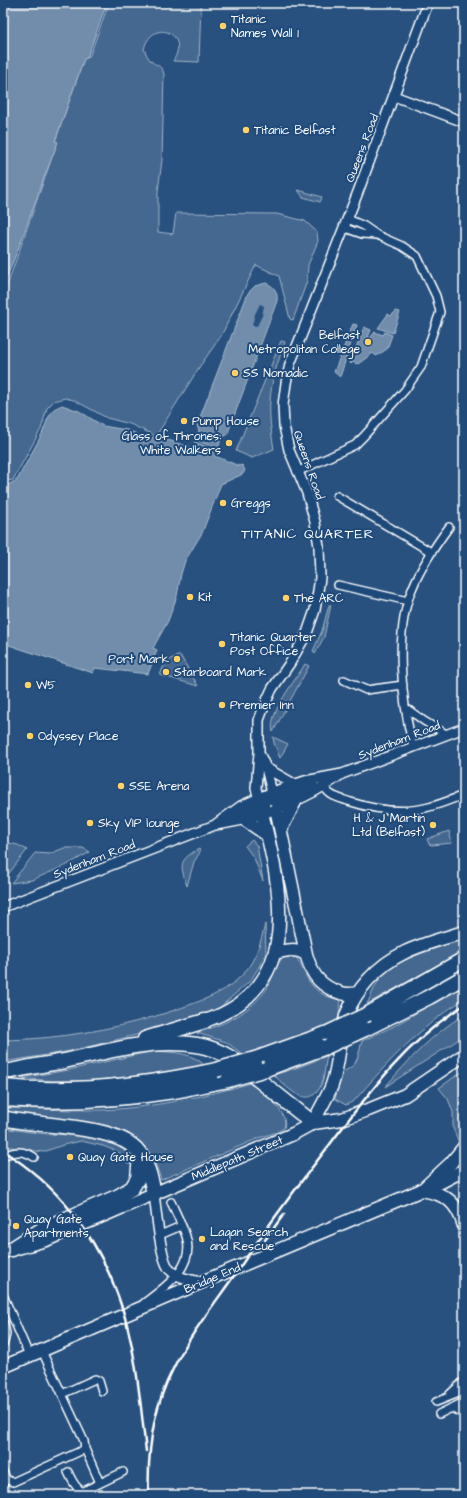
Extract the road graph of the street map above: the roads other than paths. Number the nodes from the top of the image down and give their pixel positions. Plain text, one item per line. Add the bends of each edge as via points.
1 (428, 3) edge
2 (394, 96) junction
3 (464, 122) edge
4 (348, 219) junction
5 (345, 228) junction
6 (377, 235) junction
7 (297, 472) junction
8 (337, 496) dead end
9 (449, 527) dead end
10 (431, 552) junction
11 (338, 585) dead end
12 (408, 601) junction
13 (344, 680) dead end
14 (403, 685) junction
15 (406, 708) junction
16 (464, 728) edge
17 (446, 734) junction
18 (413, 747) junction
19 (259, 753) junction
20 (266, 768) junction
21 (324, 783) junction
22 (294, 784) junction
23 (464, 795) edge
24 (274, 800) junction
25 (296, 800) junction
26 (260, 805) junction
27 (244, 820) junction
28 (215, 825) junction
29 (281, 829) junction
30 (267, 835) junction
31 (3, 907) edge
32 (464, 932) edge
33 (275, 953) junction
34 (306, 954) junction
35 (464, 959) edge
36 (464, 977) edge
37 (357, 993) junction
38 (205, 1021) joint
39 (120, 1048) junction
40 (464, 1054) edge
41 (3, 1071) edge
42 (3, 1087) edge
43 (3, 1099) edge
44 (3, 1118) edge
45 (313, 1123) junction
46 (462, 1149) edge
47 (3, 1156) edge
48 (140, 1156) junction
49 (34, 1157) dead end
50 (464, 1170) edge
51 (422, 1190) junction
52 (154, 1194) junction
53 (171, 1202) dead end
54 (181, 1226) junction
55 (464, 1226) edge
56 (160, 1235) junction
57 (8, 1250) edge
58 (177, 1275) junction
59 (202, 1282) junction
60 (3, 1295) edge
61 (136, 1309) junction
62 (3, 1325) edge
63 (3, 1342) edge
64 (40, 1350) junction
65 (29, 1355) junction
66 (3, 1367) edge
67 (464, 1381) edge
68 (102, 1391) dead end
69 (464, 1391) edge
70 (62, 1394) junction
71 (446, 1398) junction
72 (436, 1402) dead end
73 (464, 1402) edge
74 (451, 1408) junction
75 (440, 1414) dead end
76 (464, 1414) edge
77 (85, 1449) junction
78 (3, 1472) edge
79 (68, 1472) dead end
80 (123, 1472) dead end
81 (100, 1483) junction
82 (85, 1494) edge

1 - 2 street, Queens Road
2 - 3 street
2 - 4 street, Queens Road
4 - 5 street, Queens Road
4 - 6 street
5 - 6 street via 362,234
5 - 7 street, Queens Road via 290,364 286,383 283,405 286,442
6 - 7 street via 417,256 436,296 440,312 421,367 355,445
7 - 19 street, Queens Road via 307,493 315,522 320,546 320,578 315,610 307,633 290,664 272,689 261,714 258,729
8 - 10 street
9 - 10 street
10 - 12 street
11 - 12 street
12 - 14 street via 402,642
13 - 14 street via 366,690
14 - 15 street
15 - 17 street
15 - 18 street
16 - 17 street, Sydenham Road
17 - 18 street, Sydenham Road
18 - 21 street, Sydenham Road
19 - 20 street, Queens Road
19 - 26 street, Queens Road via 256,779
20 - 22 street
20 - 24 street, Queens Road
21 - 22 street, Sydenham Road
21 - 23 street via 327,792 337,797 359,805 390,811 429,807
21 - 24 street
21 - 25 street, Sydenham Road
22 - 24 street, Sydenham Road
24 - 25 street, Sydenham Road
24 - 26 street, Sydenham Road
24 - 26 street, Sydenham Road
24 - 29 main road
25 - 29 main road
26 - 27 street, Sydenham Road
26 - 28 street, Sydenham Road via 229,815
26 - 30 main road
27 - 28 street, Sydenham Road
27 - 30 main road
28 - 31 street, Sydenham Road
29 - 34 main road
30 - 33 main road via 279,900
32 - 37 main road via 426,943 398,955 376,972
33 - 34 main road via 289,950
33 - 38 main road via 268,970 250,996 235,1008
34 - 37 main road via 311,971 322,986 342,994
35 - 42 highway, bridge via 368,1014 328,1033 216,1070 160,1082 114,1087 52,1090
36 - 43 highway, bridge via 326,1048 228,1080 175,1091 85,1101
37 - 45 main road via 345,1020 332,1084
38 - 39 highway
39 - 41 highway
39 - 45 highway via 176,1043 198,1045 220,1052 232,1058
40 - 45 main road, Middlepath Street via 404,1095 342,1119
44 - 48 highway via 109,1134 128,1143
45 - 52 main road, Middlepath Street
46 - 51 main road, Bridge End
47 - 49 street via 16,1151
48 - 52 highway via 150,1173
48 - 57 highway via 138,1178 132,1188 43,1229
50 - 51 main road, Bridge End
51 - 55 main road via 436,1192 447,1199 456,1208
51 - 59 main road, Bridge End
52 - 56 street
52 - 57 main road, Middlepath Street via 46,1240
53 - 54 street
54 - 56 street
54 - 58 street via 187,1238 188,1249 186,1261
56 - 58 street via 166,1265
58 - 59 street
58 - 61 street
59 - 61 main road, Bridge End
60 - 65 street
61 - 64 main road, Bridge End
62 - 63 street
64 - 65 main road, Bridge End
64 - 70 street
65 - 66 main road, Bridge End
67 - 71 street
68 - 70 street via 99,1381 95,1379
69 - 71 street
70 - 77 street via 84,1441
71 - 72 street
73 - 74 street
74 - 75 street
74 - 76 street
77 - 78 street via 13,1482 6,1480
77 - 81 street
79 - 82 street via 73,1484
80 - 81 street
81 - 82 street

